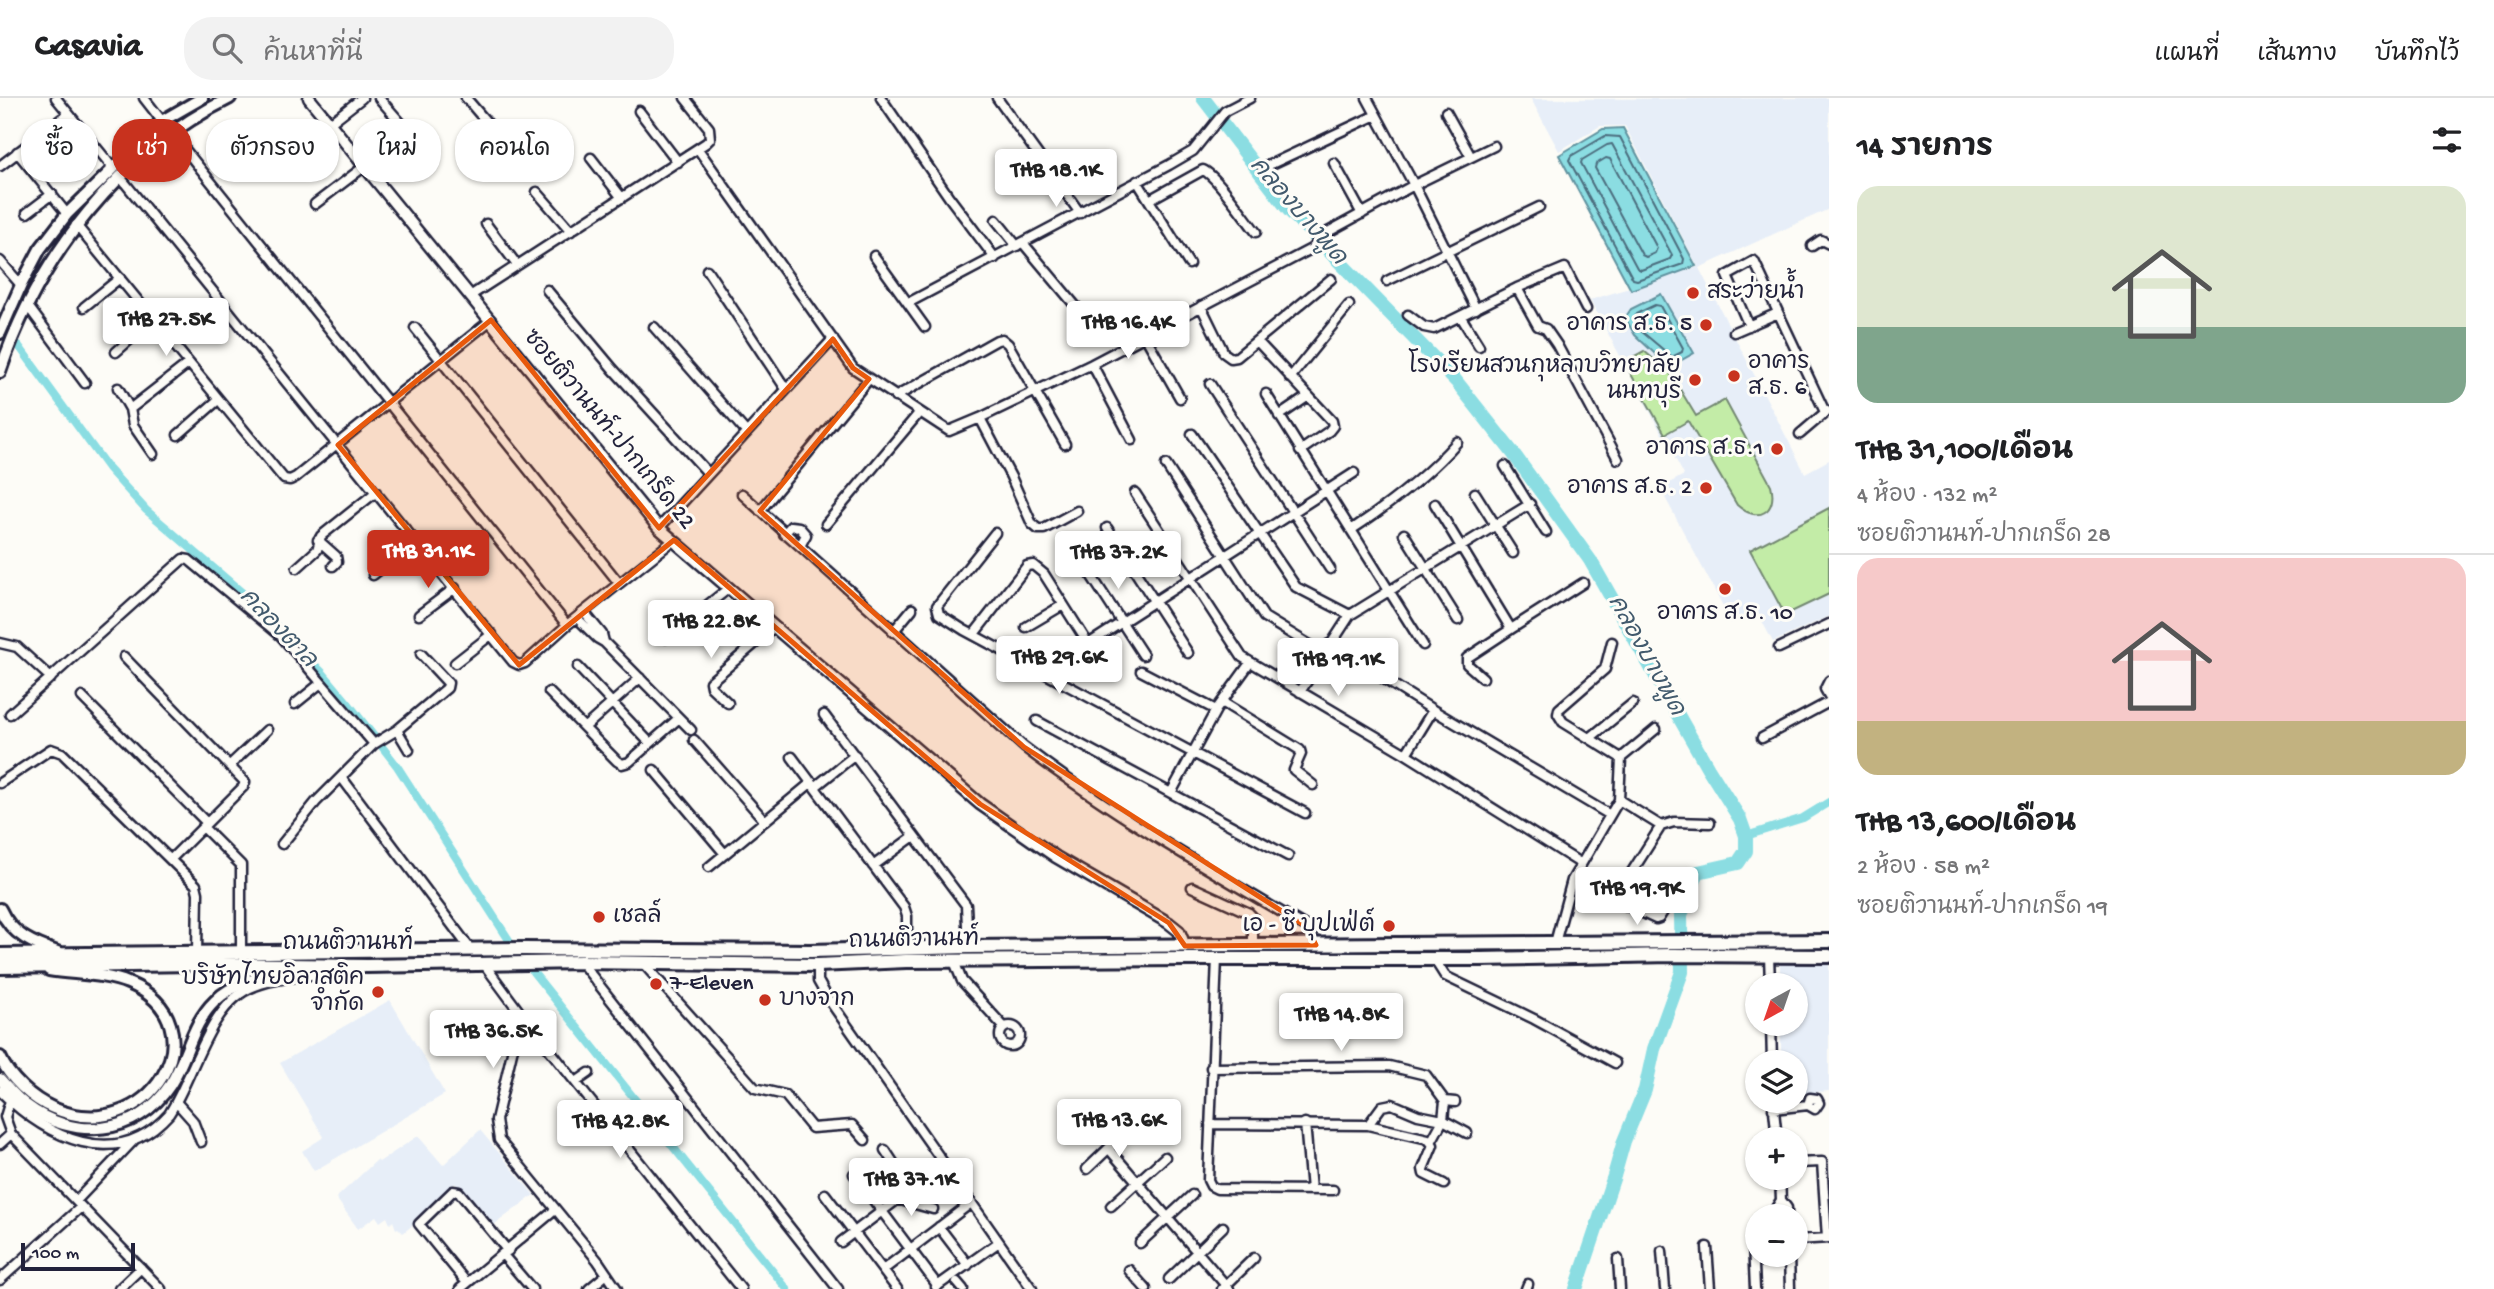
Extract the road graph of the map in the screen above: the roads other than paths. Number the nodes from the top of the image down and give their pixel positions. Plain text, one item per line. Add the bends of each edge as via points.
1 (56, 98) edge
2 (144, 98) edge
3 (202, 98) edge
4 (230, 98) edge
5 (309, 98) edge
6 (362, 98) edge
7 (379, 98) edge
8 (466, 98) edge
9 (685, 98) edge
10 (881, 98) edge
11 (997, 98) edge
12 (1250, 98) edge
13 (1367, 98) edge
14 (639, 111) dead end
15 (1446, 112) dead end
16 (68, 114) junction
17 (1376, 115) junction
18 (160, 119) edge
19 (165, 119) edge
20 (327, 119) edge
21 (335, 119) edge
22 (397, 119) edge
23 (484, 119) edge
24 (192, 120) edge
25 (339, 134) edge
26 (1494, 146) dead end
27 (698, 149) junction
28 (353, 151) edge
29 (17, 152) junction
30 (192, 158) edge
31 (591, 158) dead end
32 (1471, 158) junction
33 (678, 162) junction
34 (1334, 163) dead end
35 (0, 166) edge
36 (112, 167) edge
37 (112, 169) edge
38 (1263, 169) dead end
39 (353, 175) edge
40 (1137, 181) junction
41 (117, 182) edge
42 (124, 182) edge
43 (378, 182) edge
44 (1414, 185) junction
45 (537, 192) dead end
46 (51, 194) junction
47 (622, 198) junction
48 (1149, 200) junction
49 (315, 204) dead end
50 (1539, 207) dead end
51 (27, 213) dead end
52 (1080, 213) junction
53 (66, 214) junction
54 (1362, 214) junction
55 (996, 220) dead end
56 (486, 224) dead end
57 (76, 225) junction
58 (571, 231) junction
59 (1256, 232) dead end
60 (1020, 244) junction
61 (1829, 244) edge
62 (1812, 246) dead end
63 (1446, 252) junction
64 (874, 256) dead end
65 (995, 258) junction
66 (0, 261) edge
67 (1189, 264) dead end
68 (517, 265) junction
69 (706, 270) dead end
70 (120, 278) junction
71 (1331, 279) dead end
72 (1387, 281) dead end
73 (21, 285) junction
74 (1517, 288) junction
75 (548, 290) dead end
76 (470, 296) junction
77 (908, 303) junction
78 (27, 305) junction
79 (1349, 305) dead end
80 (1201, 306) junction
81 (84, 307) dead end
82 (1476, 309) junction
83 (1586, 309) dead end
84 (1778, 313) junction
85 (1408, 315) dead end
86 (1461, 317) junction
87 (153, 319) junction
88 (491, 320) junction
89 (1089, 322) dead end
90 (1749, 326) junction
91 (654, 327) dead end
92 (925, 327) dead end
93 (415, 328) dead end
94 (1734, 332) dead end
95 (0, 333) edge
96 (1144, 336) junction
97 (833, 339) junction
98 (1257, 341) junction
99 (1479, 346) dead end
100 (116, 352) dead end
101 (440, 360) junction
102 (189, 363) junction
103 (1092, 364) junction
104 (0, 372) edge
105 (1290, 378) junction
106 (869, 379) junction
107 (85, 383) dead end
108 (1210, 384) dead end
109 (118, 388) dead end
110 (786, 389) junction
111 (1035, 391) junction
112 (1266, 394) dead end
113 (895, 397) junction
114 (1307, 397) junction
115 (1180, 398) dead end
116 (218, 400) junction
117 (388, 403) junction
118 (130, 409) junction
119 (1827, 410) edge
120 (919, 413) junction
121 (1279, 416) junction
122 (980, 418) junction
123 (747, 432) junction
124 (1192, 434) dead end
125 (1800, 434) dead end
126 (178, 435) dead end
127 (1132, 440) dead end
128 (1457, 442) dead end
129 (338, 444) junction
130 (1065, 444) dead end
131 (1300, 451) junction
132 (153, 454) dead end
133 (1618, 459) dead end
134 (1166, 465) dead end
135 (1505, 466) dead end
136 (708, 473) junction
137 (1354, 473) dead end
138 (1326, 491) junction
139 (376, 492) junction
140 (1135, 493) dead end
141 (1475, 493) dead end
142 (742, 494) dead end
143 (1435, 505) dead end
144 (1530, 505) junction
145 (760, 511) junction
146 (1077, 511) dead end
147 (1293, 512) junction
148 (826, 524) dead end
149 (1496, 527) junction
150 (659, 528) junction
151 (1107, 528) dead end
152 (1351, 530) junction
153 (1546, 532) dead end
154 (995, 533) dead end
155 (1259, 533) junction
156 (784, 534) junction
157 (1404, 534) dead end
158 (674, 540) junction
159 (318, 541) junction
160 (416, 541) junction
161 (1070, 543) dead end
162 (800, 546) junction
163 (1462, 547) junction
164 (1513, 553) dead end
165 (1224, 556) junction
166 (333, 566) dead end
167 (296, 568) dead end
168 (1330, 569) dead end
169 (1426, 569) junction
170 (373, 575) dead end
171 (1189, 578) junction
172 (620, 583) junction
173 (1583, 583) dead end
174 (729, 587) junction
175 (455, 588) junction
176 (1391, 592) junction
177 (1155, 601) junction
178 (1063, 605) junction
179 (912, 610) dead end
180 (419, 615) dead end
181 (580, 615) junction
182 (1350, 615) junction
183 (1458, 620) dead end
184 (1121, 622) junction
185 (567, 625) junction
186 (1829, 625) edge
187 (1026, 627) dead end
188 (773, 628) junction
189 (1511, 629) junction
190 (893, 632) junction
191 (492, 634) junction
192 (974, 634) junction
193 (666, 638) dead end
194 (1612, 642) dead end
195 (0, 643) edge
196 (1087, 644) junction
197 (1329, 644) junction
198 (1423, 645) dead end
199 (1779, 648) dead end
200 (1188, 653) dead end
201 (1323, 653) junction
202 (421, 654) dead end
203 (1143, 655) dead end
204 (124, 657) dead end
205 (1068, 657) dead end
206 (456, 663) dead end
207 (1250, 663) junction
208 (578, 667) dead end
209 (1141, 671) dead end
210 (1108, 675) dead end
211 (51, 678) junction
212 (640, 678) junction
213 (1483, 678) dead end
214 (1829, 681) edge
215 (321, 683) junction
216 (549, 692) dead end
217 (1300, 692) junction
218 (1829, 696) edge
219 (82, 697) dead end
220 (1829, 702) edge
221 (728, 703) dead end
222 (1633, 703) dead end
223 (295, 704) dead end
224 (612, 704) junction
225 (1219, 706) junction
226 (1433, 710) junction
227 (10, 714) dead end
228 (824, 715) dead end
229 (680, 718) junction
230 (1037, 721) dead end
231 (586, 727) junction
232 (1656, 729) dead end
233 (267, 730) dead end
234 (397, 730) junction
235 (691, 730) dead end
236 (1590, 738) junction
237 (1762, 738) dead end
238 (694, 740) dead end
239 (375, 743) junction
240 (650, 743) junction
241 (409, 750) dead end
242 (1193, 753) junction
243 (1406, 754) junction
244 (855, 755) junction
245 (792, 757) dead end
246 (1621, 758) junction
247 (230, 765) junction
248 (653, 770) dead end
249 (342, 778) junction
250 (0, 783) edge
251 (813, 784) junction
252 (1313, 785) dead end
253 (1171, 793) junction
254 (1619, 800) junction
255 (1305, 813) dead end
256 (1609, 815) junction
257 (765, 821) junction
258 (1710, 823) dead end
259 (205, 825) junction
260 (1661, 826) junction
261 (914, 836) junction
262 (282, 844) dead end
263 (725, 854) junction
264 (1288, 856) dead end
265 (171, 859) junction
266 (1580, 863) junction
267 (873, 866) junction
268 (709, 867) dead end
269 (1572, 880) junction
270 (1681, 883) dead end
271 (1192, 887) dead end
272 (1614, 900) junction
273 (0, 909) edge
274 (1829, 941) edge
275 (1555, 943) junction
276 (1316, 944) junction
277 (1253, 945) junction
278 (968, 947) junction
279 (907, 948) junction
280 (1670, 949) junction
281 (1686, 949) junction
282 (471, 950) junction
283 (197, 952) junction
284 (241, 952) junction
285 (1185, 953) junction
286 (0, 955) edge
287 (65, 955) junction
288 (1769, 955) junction
289 (1829, 956) edge
290 (1217, 958) junction
291 (1437, 958) junction
292 (954, 961) junction
293 (580, 962) junction
294 (642, 962) junction
295 (484, 964) junction
296 (314, 965) junction
297 (818, 965) junction
298 (367, 966) junction
299 (0, 967) edge
300 (36, 968) junction
301 (1770, 973) edge
302 (521, 1014) junction
303 (1004, 1027) dead end
304 (0, 1058) edge
305 (1615, 1063) dead end
306 (1211, 1068) junction
307 (589, 1073) dead end
308 (0, 1079) edge
309 (576, 1082) junction
310 (0, 1091) edge
311 (1829, 1100) edge
312 (10, 1101) junction
313 (1445, 1101) junction
314 (1455, 1102) dead end
315 (177, 1103) junction
316 (1808, 1105) edge
317 (135, 1113) junction
318 (1443, 1120) junction
319 (1305, 1123) junction
320 (1210, 1124) junction
321 (1368, 1125) junction
322 (1131, 1127) dead end
323 (1467, 1133) dead end
324 (11, 1134) junction
325 (137, 1137) junction
326 (864, 1140) dead end
327 (201, 1142) dead end
328 (1431, 1142) junction
329 (0, 1144) edge
330 (1109, 1149) junction
331 (886, 1150) dead end
332 (1165, 1157) dead end
333 (1826, 1161) edge
334 (1808, 1162) edge
335 (943, 1165) junction
336 (1087, 1170) dead end
337 (854, 1174) dead end
338 (1137, 1183) junction
339 (1444, 1184) dead end
340 (1827, 1185) edge
341 (910, 1188) junction
342 (1311, 1190) junction
343 (1333, 1190) dead end
344 (1781, 1190) edge
345 (825, 1194) dead end
346 (1192, 1195) dead end
347 (897, 1199) junction
348 (1781, 1200) junction
349 (971, 1203) junction
350 (78, 1204) junction
351 (1778, 1204) edge
352 (1784, 1204) edge
353 (1111, 1206) dead end
354 (933, 1209) dead end
355 (555, 1210) junction
356 (1828, 1210) edge
357 (882, 1211) junction
358 (1167, 1218) junction
359 (939, 1227) junction
360 (1223, 1227) dead end
361 (854, 1232) junction
362 (1828, 1238) edge
363 (1808, 1239) edge
364 (841, 1242) dead end
365 (999, 1242) junction
366 (1140, 1243) dead end
367 (1706, 1247) dead end
368 (910, 1249) junction
369 (1662, 1251) dead end
370 (1197, 1252) junction
371 (505, 1253) junction
372 (1254, 1258) dead end
373 (1618, 1259) dead end
374 (968, 1265) junction
375 (1754, 1267) edge
376 (1789, 1267) edge
377 (141, 1268) junction
378 (883, 1270) junction
379 (1129, 1270) dead end
380 (607, 1274) junction
381 (1169, 1279) dead end
382 (0, 1280) edge
383 (463, 1287) edge
384 (936, 1287) edge
385 (1226, 1288) edge
386 (119, 1289) edge
387 (161, 1289) edge
388 (531, 1289) edge
389 (590, 1289) edge
390 (617, 1289) edge
391 (741, 1289) edge
392 (838, 1289) edge
393 (897, 1289) edge
394 (1032, 1289) edge
395 (1146, 1289) edge
396 (1620, 1289) edge
397 (1665, 1289) edge
398 (1710, 1289) edge
399 (1755, 1289) edge
400 (1790, 1289) edge

1 - 16 street
2 - 18 street
3 - 19 main road
4 - 24 main road
5 - 20 street, ซอยติวานนท์-ปากเกร็ด 22
6 - 21 street
7 - 22 street
8 - 23 street
9 - 27 street via 709,128 710,139
10 - 65 street
11 - 52 street
12 - 40 street via 1225,111 1193,151
13 - 17 street
14 - 33 street
15 - 32 street
16 - 29 street
16 - 36 street
17 - 38 street
17 - 44 street
25 - 28 street, ซอยติวานนท์-ปากเกร็ด 22
26 - 32 street
27 - 33 street
27 - 97 street
29 - 35 street
29 - 46 street
30 - 117 street
31 - 47 street
32 - 44 street
33 - 47 street
34 - 54 street
37 - 53 main road
39 - 49 street
40 - 48 street
40 - 52 street
41 - 57 main road
42 - 129 street
43 - 76 street, ซอยติวานนท์-ปากเกร็ด 22
44 - 54 street
44 - 63 street
45 - 58 street
46 - 51 street
46 - 53 street
47 - 58 street
48 - 59 street via 1203,170
48 - 67 street
50 - 63 street
52 - 60 street
53 - 73 main road
54 - 80 street via 1328,232 1311,249
55 - 60 street
56 - 68 street
57 - 70 street
57 - 78 main road
58 - 68 street
60 - 65 street
60 - 89 street
61 - 62 street via 1821,240
63 - 72 street
63 - 82 street
64 - 77 street
65 - 77 street
66 - 73 street
68 - 76 street
69 - 110 street
70 - 81 street
70 - 87 street
71 - 98 street
73 - 95 main road
74 - 82 street
74 - 83 street via 1565,268
74 - 133 street via 1538,326 1557,345
75 - 136 street
76 - 88 street, ซอยติวานนท์-ปากเกร็ด 22
77 - 92 street
78 - 104 main road
78 - 107 street
79 - 105 street
80 - 96 street
80 - 98 street via 1224,353 1231,358
82 - 86 street
84 - 90 street
84 - 90 street via 1754,261 1727,276
84 - 119 street
85 - 86 street via 1429,329
86 - 99 street
87 - 100 street
87 - 102 street
88 - 101 street
88 - 150 street, ซอยติวานนท์-ปากเกร็ด 22
90 - 94 street
91 - 123 street
93 - 101 street
96 - 103 street
96 - 115 street
97 - 106 street via 853,368
97 - 110 street
98 - 105 street
101 - 117 street
101 - 172 street
102 - 116 street
102 - 118 street
103 - 111 street
103 - 127 street
105 - 114 street
106 - 113 street
106 - 145 street
108 - 147 street
109 - 118 street
110 - 123 street
111 - 113 street via 1002,339
111 - 122 street
111 - 130 street
112 - 121 street
113 - 120 street
114 - 121 street
114 - 131 street via 1333,426
116 - 126 street
116 - 129 street via 284,479 296,477
117 - 129 street
117 - 185 street
118 - 132 street via 133,425
119 - 125 street
120 - 122 street via 948,431
120 - 148 street
121 - 131 street
122 - 146 street via 1032,524 1044,529
123 - 136 street
124 - 155 street
128 - 152 street via 1383,509
129 - 139 street
131 - 138 street
134 - 165 street
135 - 144 street
136 - 150 street
137 - 138 street
138 - 147 street
138 - 152 street
139 - 159 street
139 - 160 street
140 - 171 street
141 - 149 street
142 - 145 street
143 - 163 street
144 - 149 street
144 - 153 street
145 - 156 street
147 - 155 street
147 - 168 street
149 - 163 street
149 - 164 street
150 - 158 street, ซอยติวานนท์-ปากเกร็ด 22
151 - 177 street
152 - 176 street
154 - 192 street via 937,606 939,614
155 - 165 street
155 - 182 street via 1296,587
156 - 162 street
156 - 162 street via 791,526 799,527 806,535
157 - 169 street
158 - 172 street
158 - 174 street, ซอยติวานนท์-ปากเกร็ด 22
159 - 166 street via 337,556
159 - 167 street via 317,550
160 - 170 street
160 - 175 street
161 - 184 street
162 - 190 street
163 - 169 street
163 - 189 street
165 - 171 street
165 - 201 street via 1264,617
169 - 176 street
169 - 183 street
171 - 177 street
171 - 207 street
172 - 181 street
173 - 189 street
174 - 188 street, ซอยติวานนท์-ปากเกร็ด 22
174 - 193 street
175 - 180 street
175 - 191 street
176 - 182 street
176 - 198 street
177 - 184 street
177 - 200 street
178 - 187 street
178 - 192 street via 1044,575 1033,565 1027,566
178 - 196 street
179 - 190 street
181 - 185 street
181 - 212 street
182 - 197 street
184 - 196 street
184 - 203 street
185 - 191 street via 519,665
186 - 199 street
188 - 221 street via 710,682
188 - 285 street, ซอยติวานนท์-ปากเกร็ด 22 via 980,804 1056,857 1169,923 1179,932
189 - 213 street via 1467,658 1467,664
190 - 276 street via 1058,773 1307,927
191 - 206 street
192 - 242 street
194 - 236 street via 1605,669 1559,709 1563,722
195 - 211 street via 17,647
196 - 205 street
196 - 210 street
197 - 201 street
197 - 226 street
201 - 217 street
202 - 234 street via 449,683
204 - 247 street
207 - 217 street
207 - 225 street
208 - 224 street
209 - 225 street
211 - 215 street via 183,559 281,636
211 - 227 street
212 - 224 street
212 - 229 street
214 - 218 street via 1825,689
215 - 223 street
215 - 239 street
216 - 231 street
217 - 243 street
219 - 259 street
220 - 237 street
222 - 236 street
224 - 231 street
224 - 240 street
225 - 242 street
225 - 252 street via 1300,750 1294,770
226 - 243 street
226 - 256 street
228 - 244 street
229 - 235 street
229 - 240 street
230 - 253 street
231 - 240 street via 622,764
232 - 246 street
233 - 247 street
234 - 239 street
234 - 241 street
236 - 246 street
238 - 257 street
239 - 249 street
242 - 253 street
242 - 255 street
243 - 266 street
244 - 251 street
244 - 261 street
245 - 251 street
246 - 254 street
247 - 259 street via 245,782 243,787
248 - 263 street
249 - 262 street
249 - 282 street
250 - 265 street via 51,749 57,750
251 - 257 street
251 - 267 street
253 - 264 street
254 - 256 street
254 - 260 street
256 - 266 street
257 - 263 street
258 - 260 street
259 - 265 street
259 - 284 street via 241,865
260 - 272 street
261 - 267 street
261 - 278 street via 966,905
263 - 268 street
265 - 283 street via 198,889
266 - 269 street
267 - 279 street via 904,907
269 - 272 street
269 - 275 street
270 - 272 street via 1656,919
271 - 277 street via 1249,913
273 - 287 main road via 15,932 29,942
274 - 281 main road, ถนนติวานนท์
275 - 276 main road, ถนนติวานนท์
275 - 280 main road, ถนนติวานนท์
276 - 277 main road, ถนนติวานนท์
277 - 285 main road, ถนนติวานนท์
278 - 279 main road, ถนนติวานนท์
278 - 285 main road, ถนนติวานนท์
279 - 282 main road, ถนนติวานนท์
280 - 281 main road, ถนนติวานนท์
280 - 291 main road, ถนนติวานนท์
281 - 288 main road, ถนนติวานนท์
282 - 284 main road, ถนนติวานนท์
283 - 284 main road, ถนนติวานนท์
283 - 287 main road, ถนนติวานนท์
285 - 290 main road, ถนนติวานนท์
285 - 292 main road, ถนนติวานนท์
286 - 287 main road, ถนนติวานนท์
288 - 289 main road, ถนนติวานนท์
288 - 301 street
290 - 291 main road, ถนนติวานนท์
290 - 306 street
291 - 305 street via 1445,976
292 - 297 main road, ถนนติวานนท์
292 - 303 street via 962,981
293 - 294 main road, ถนนติวานนท์
293 - 295 main road, ถนนติวานนท์
293 - 392 street
294 - 297 main road, ถนนติวานนท์
294 - 326 street via 755,1088 785,1095 812,1128 852,1125
295 - 298 main road, ถนนติวานนท์
295 - 302 street
296 - 298 main road, ถนนติวานนท์
296 - 300 main road, ถนนติวานนท์
296 - 317 main road via 245,982 217,998 194,1030 171,1084 155,1103
297 - 335 street via 818,981 827,996
298 - 315 street via 277,980 239,993 220,1014
299 - 300 main road, ถนนติวานนท์
300 - 317 main road via 128,983 148,994 165,1012 173,1037 169,1063
302 - 309 street
302 - 355 street via 496,1129 499,1140
304 - 317 main road via 32,1096 65,1114 84,1118
306 - 313 street via 1389,1066 1426,1075
306 - 320 street
307 - 309 street
308 - 317 main road via 26,1106 61,1124 105,1129
309 - 391 street
310 - 312 street
311 - 316 street via 1819,1102 1814,1097
312 - 324 street via 5,1117
312 - 325 street via 52,1133 67,1138 106,1146
313 - 314 street
313 - 318 street
315 - 325 street via 163,1121
315 - 327 street via 193,1121
318 - 321 street via 1386,1104
318 - 323 street
318 - 328 street
319 - 320 street
319 - 321 street
319 - 342 street
320 - 342 street via 1211,1186
321 - 328 street
322 - 330 street
324 - 329 street
324 - 350 street
325 - 350 street
328 - 339 street via 1424,1174
330 - 336 street
330 - 338 street
331 - 341 street
332 - 338 street
333 - 334 street
333 - 340 street
335 - 341 street
335 - 349 street
337 - 357 street
338 - 353 street
338 - 358 street
340 - 356 street
341 - 347 street
342 - 343 street
344 - 348 street
345 - 361 street
346 - 358 street
347 - 354 street
347 - 357 street
348 - 351 street
348 - 352 street
349 - 359 street
349 - 365 street
350 - 377 street
350 - 382 street
355 - 371 street
355 - 380 street
356 - 362 street
357 - 361 street
357 - 368 street
358 - 366 street
358 - 370 street
359 - 368 street
359 - 374 street
360 - 370 street
361 - 364 street
361 - 378 street
362 - 363 street
365 - 374 street
365 - 394 street
367 - 398 street
368 - 378 street
368 - 384 street
369 - 397 street
370 - 381 street
370 - 385 street
371 - 383 street
371 - 383 street via 459,1192 453,1191 419,1224
371 - 388 street
372 - 385 street
373 - 396 street
374 - 384 street
375 - 399 street
376 - 400 street
377 - 386 street
377 - 387 street
378 - 393 street
379 - 395 street
380 - 389 street
380 - 390 street

